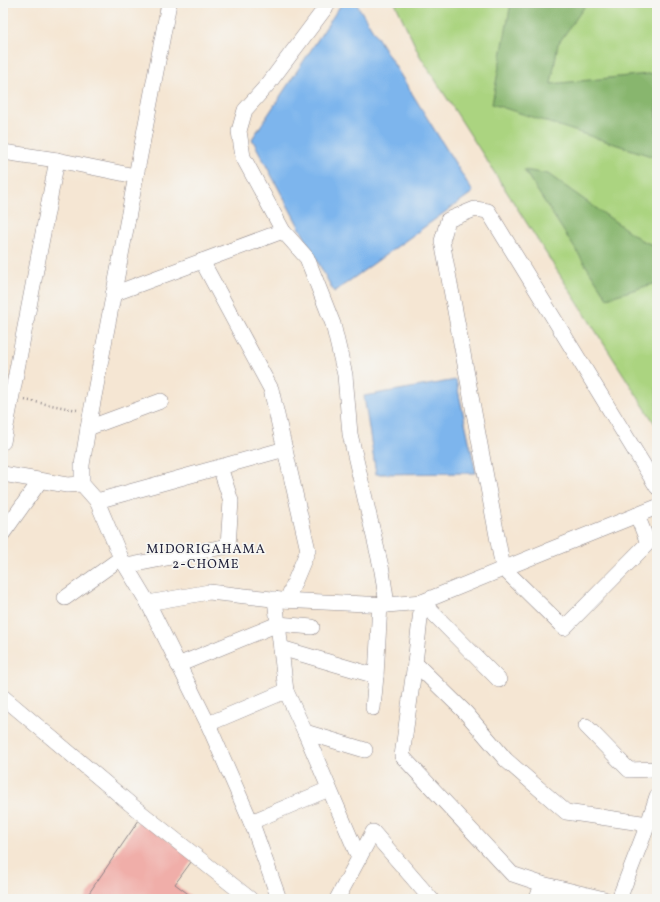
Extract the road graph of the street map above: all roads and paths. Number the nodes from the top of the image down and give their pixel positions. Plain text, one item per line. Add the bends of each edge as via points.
1 (168, 3) edge
2 (329, 3) edge
3 (3, 152) edge
4 (57, 160) junction
5 (135, 176) junction
6 (283, 231) junction
7 (202, 261) junction
8 (113, 294) junction
9 (12, 398) junction
10 (161, 401) dead end
11 (91, 413) junction
12 (88, 428) junction
13 (3, 442) edge
14 (285, 449) junction
15 (220, 467) junction
16 (3, 474) edge
17 (40, 481) junction
18 (82, 484) junction
19 (657, 487) edge
20 (97, 501) junction
21 (657, 507) edge
22 (637, 515) junction
23 (3, 533) edge
24 (123, 562) junction
25 (503, 568) junction
26 (65, 598) dead end
27 (281, 599) junction
28 (422, 602) junction
29 (148, 603) junction
30 (384, 604) junction
31 (278, 624) junction
32 (312, 627) dead end
33 (281, 648) junction
34 (415, 663) junction
35 (178, 665) junction
36 (376, 676) junction
37 (499, 680) dead end
38 (286, 691) junction
39 (3, 697) edge
40 (373, 708) dead end
41 (208, 724) junction
42 (586, 726) dead end
43 (305, 732) junction
44 (365, 750) dead end
45 (657, 769) edge
46 (329, 789) junction
47 (657, 796) edge
48 (251, 822) junction
49 (648, 824) junction
50 (359, 858) junction
51 (542, 884) junction
52 (250, 899) edge
53 (279, 899) edge
54 (337, 899) edge
55 (431, 899) edge
56 (537, 899) edge
57 (604, 899) edge
58 (619, 899) edge

1 - 5 street
2 - 6 street via 269,83 245,110 239,131 243,157
3 - 4 street
4 - 5 street
4 - 9 street
5 - 8 street
6 - 7 street
6 - 30 street via 306,258 333,324 345,374 350,434 382,571
7 - 8 street
7 - 14 street via 271,389
8 - 11 street
9 - 11 path
9 - 13 street
10 - 12 street
11 - 12 street
12 - 18 street via 82,465
14 - 15 street
14 - 27 street via 308,550
15 - 20 street
15 - 24 street via 231,501 228,546
16 - 17 street
17 - 18 street via 67,485
17 - 23 street
18 - 20 street
19 - 25 street via 488,211 475,209 448,220 442,241
20 - 24 street
21 - 22 street
22 - 25 street
22 - 25 street via 648,543 564,628
24 - 26 street
24 - 29 street
25 - 28 street
27 - 29 street via 209,592
27 - 30 street
27 - 31 street
28 - 30 street
28 - 34 street
28 - 37 street
29 - 35 street
30 - 36 street
31 - 32 street
31 - 33 street
31 - 35 street
33 - 36 street
33 - 38 street
34 - 49 street via 466,713 506,760 566,812
34 - 51 street via 402,756 512,874
35 - 41 street
36 - 40 street
38 - 41 street
38 - 43 street
39 - 52 street via 135,808
41 - 48 street
42 - 45 street via 630,770
43 - 44 street
43 - 46 street
46 - 48 street
46 - 50 street
47 - 49 street
48 - 53 street
49 - 58 street
50 - 54 street
50 - 55 street via 374,832
51 - 56 street
51 - 57 street

